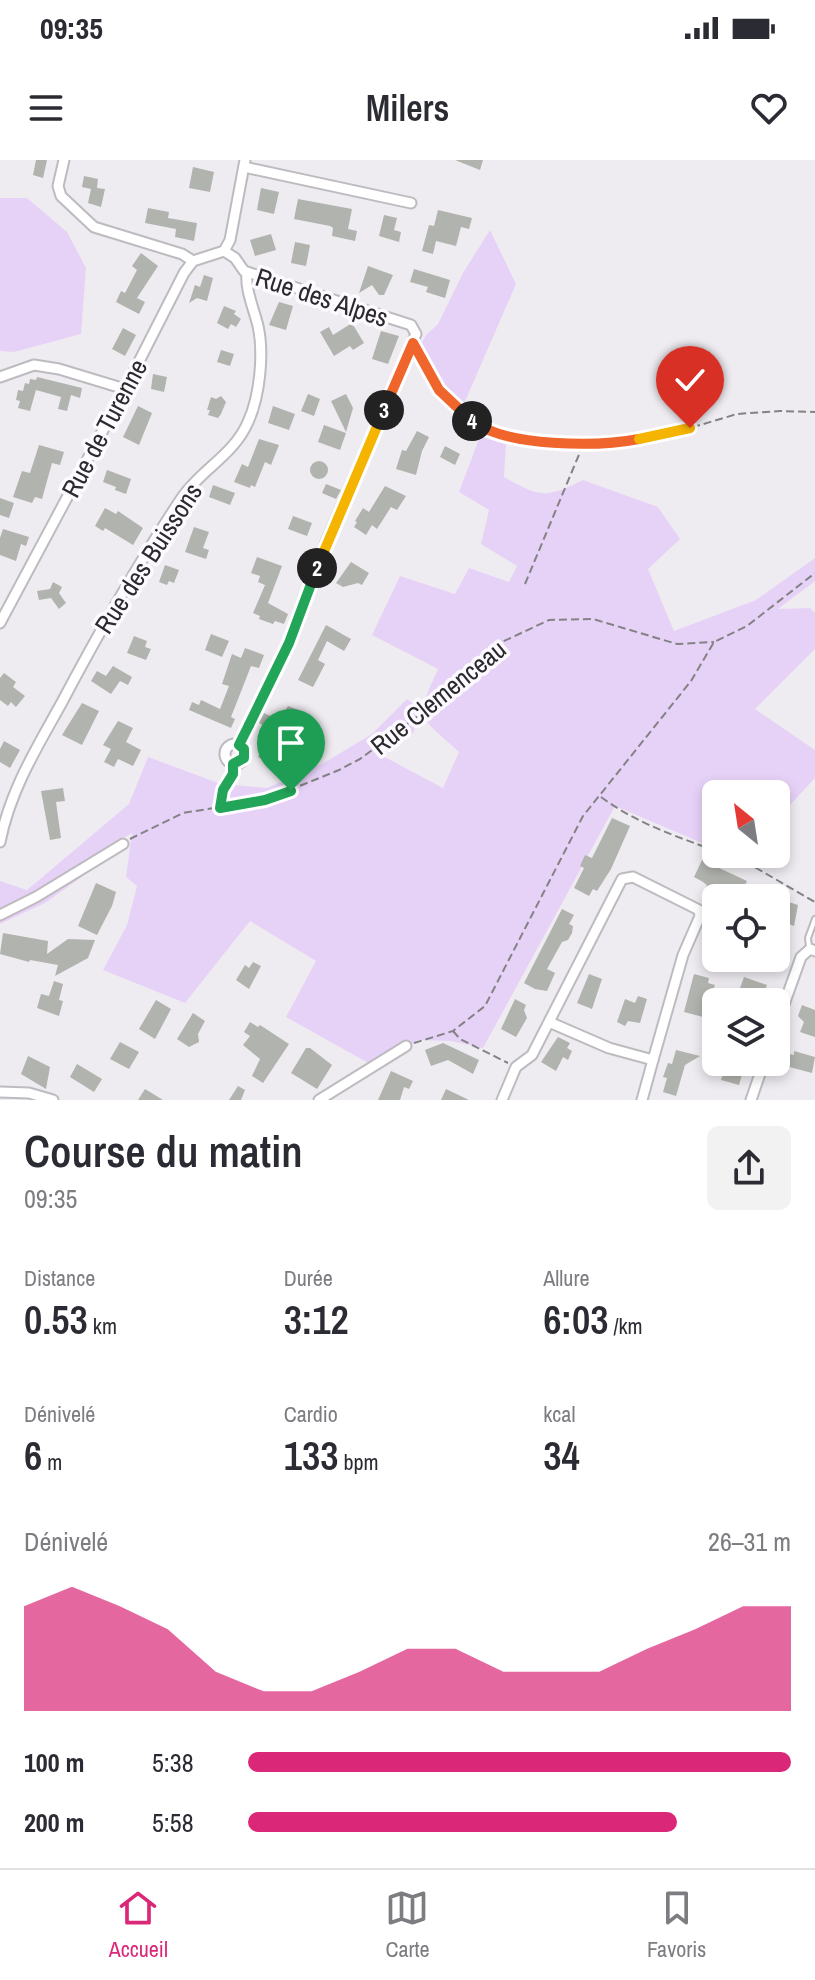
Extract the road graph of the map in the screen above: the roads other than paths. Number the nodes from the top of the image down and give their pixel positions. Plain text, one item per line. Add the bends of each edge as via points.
1 (64, 160) edge
2 (244, 163) edge
3 (411, 203) dead end
4 (224, 251) junction
5 (193, 261) junction
6 (247, 272) junction
7 (0, 377) edge
8 (125, 389) junction
9 (5, 601) edge
10 (0, 623) edge
11 (239, 745) junction
12 (0, 842) edge
13 (123, 844) road end
14 (0, 915) edge
15 (815, 919) edge
16 (812, 950) edge
17 (790, 988) edge
18 (549, 1022) junction
19 (406, 1046) road end
20 (653, 1060) junction
21 (759, 1076) edge
22 (0, 1092) edge
23 (53, 1100) edge
24 (319, 1100) edge
25 (502, 1100) edge
26 (642, 1100) edge
27 (751, 1100) edge

1 - 5 street via 61,196 94,227
2 - 3 street
2 - 4 street
4 - 5 street
4 - 6 street, Rue des Alpes
5 - 8 street, Rue de Turenne
6 - 11 street, Rue des Alpes via 411,325 416,334 326,542 289,643
6 - 12 street, Rue des Buissons via 260,347 248,423 228,453 185,493 106,619 21,775
7 - 8 street via 34,365
8 - 9 street, Rue de Turenne
9 - 10 street, Rue de Turenne
11 - 11 street via 244,749 242,761 227,761 225,751
13 - 14 street
15 - 16 lane via 808,938
16 - 17 street via 801,957
18 - 20 street
18 - 20 street via 622,879 633,877 699,910 700,916 683,955
18 - 25 street via 532,1055 516,1067
19 - 24 street
20 - 26 street
21 - 27 street
22 - 23 street

